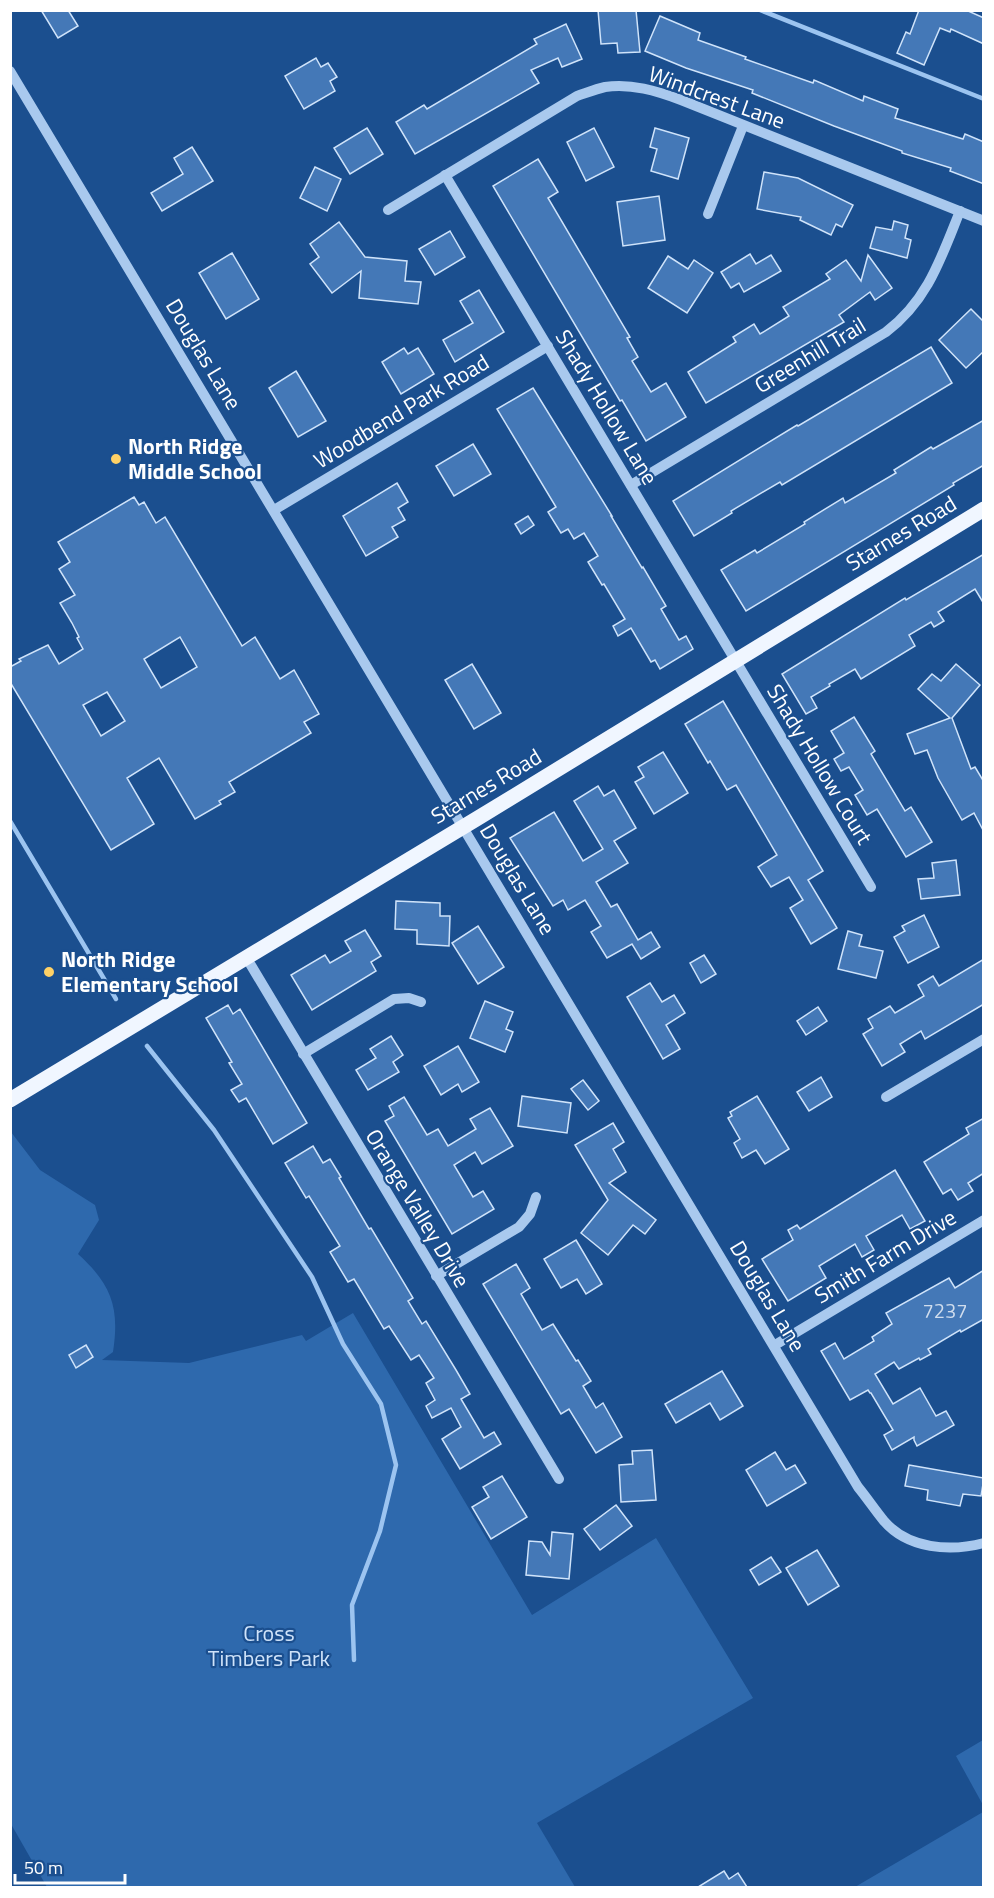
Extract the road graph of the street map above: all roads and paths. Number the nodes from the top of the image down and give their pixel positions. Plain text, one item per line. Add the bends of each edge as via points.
1 (10, 71) edge
2 (743, 126) junction
3 (445, 175) junction
4 (388, 210) dead end
5 (960, 211) junction
6 (708, 214) dead end
7 (984, 221) edge
8 (548, 346) junction
9 (631, 485) junction
10 (984, 509) edge
11 (274, 510) junction
12 (735, 660) junction
13 (464, 826) junction
14 (871, 887) dead end
15 (246, 957) junction
16 (421, 1002) dead end
17 (984, 1039) edge
18 (303, 1054) junction
19 (886, 1097) dead end
20 (10, 1100) edge
21 (536, 1197) dead end
22 (984, 1220) edge
23 (436, 1276) junction
24 (775, 1345) junction
25 (559, 1479) dead end
26 (984, 1543) edge

1 - 11 street, Douglas Lane
2 - 3 street, Windcrest Lane via 661,93 629,86 605,87 577,96
2 - 5 street, Windcrest Lane
2 - 6 street
3 - 4 street, Windcrest Lane
3 - 8 street, Shady Hollow Lane
5 - 7 street, Windcrest Lane
5 - 9 street, Greenhill Trail via 928,287 902,320
8 - 9 street, Shady Hollow Lane
8 - 11 street, Woodbend Park Road
9 - 12 street, Shady Hollow Lane
10 - 12 main road, Starnes Road
11 - 13 street, Douglas Lane
12 - 13 main road, Starnes Road
12 - 14 street, Shady Hollow Court
13 - 15 main road, Starnes Road
13 - 24 street, Douglas Lane
15 - 18 street, Orange Valley Drive
15 - 20 main road, Starnes Road
16 - 18 street via 394,999
17 - 19 street
18 - 23 street, Orange Valley Drive
21 - 23 street via 530,1214 519,1227
22 - 24 street, Smith Farm Drive
23 - 25 street, Orange Valley Drive
24 - 26 street, Douglas Lane via 858,1487 885,1522 916,1542 945,1548

